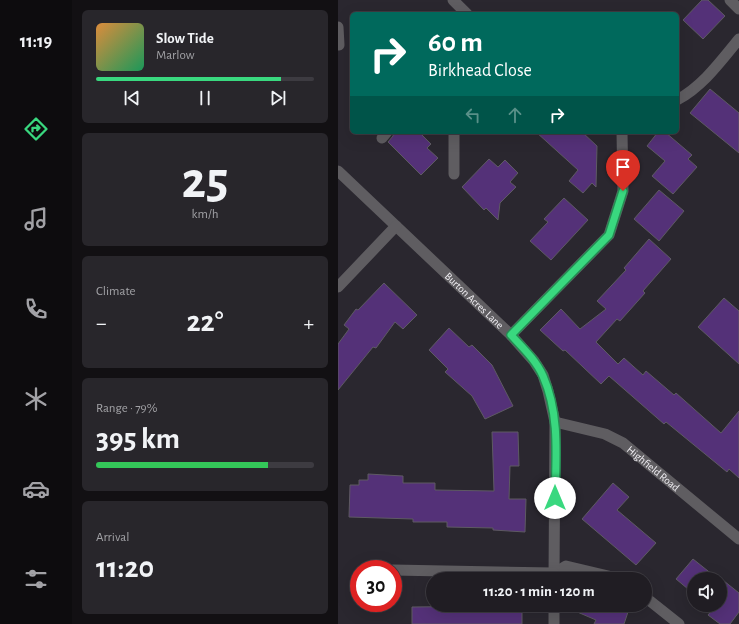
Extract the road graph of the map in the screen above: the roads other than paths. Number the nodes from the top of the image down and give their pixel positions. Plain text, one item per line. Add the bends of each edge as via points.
1 (453, 0) edge
2 (730, 0) edge
3 (739, 9) edge
4 (465, 12) edge
5 (338, 27) edge
6 (739, 39) edge
7 (339, 46) edge
8 (679, 99) edge
9 (454, 134) edge
10 (622, 134) edge
11 (338, 171) edge
12 (454, 174) dead end
13 (396, 226) junction
14 (338, 287) edge
15 (511, 335) junction
16 (555, 422) junction
17 (739, 539) edge
18 (402, 570) edge
19 (447, 572) edge
20 (554, 572) edge
21 (559, 572) edge
22 (591, 572) edge
23 (652, 603) edge
24 (554, 612) edge
25 (554, 624) edge
26 (679, 624) edge

1 - 4 street
2 - 3 street
5 - 7 street
6 - 8 street via 699,85
9 - 12 street
10 - 15 street via 623,191 609,235
11 - 13 street, Burton Acres Lane
13 - 14 street
13 - 15 street, Burton Acres Lane
15 - 16 street, Burton Acres Lane via 543,375
16 - 17 street, Highfield Road via 605,434 623,443
16 - 20 street, Burton Acres Lane
18 - 19 street
21 - 22 street via 566,566
23 - 26 street
24 - 25 street

